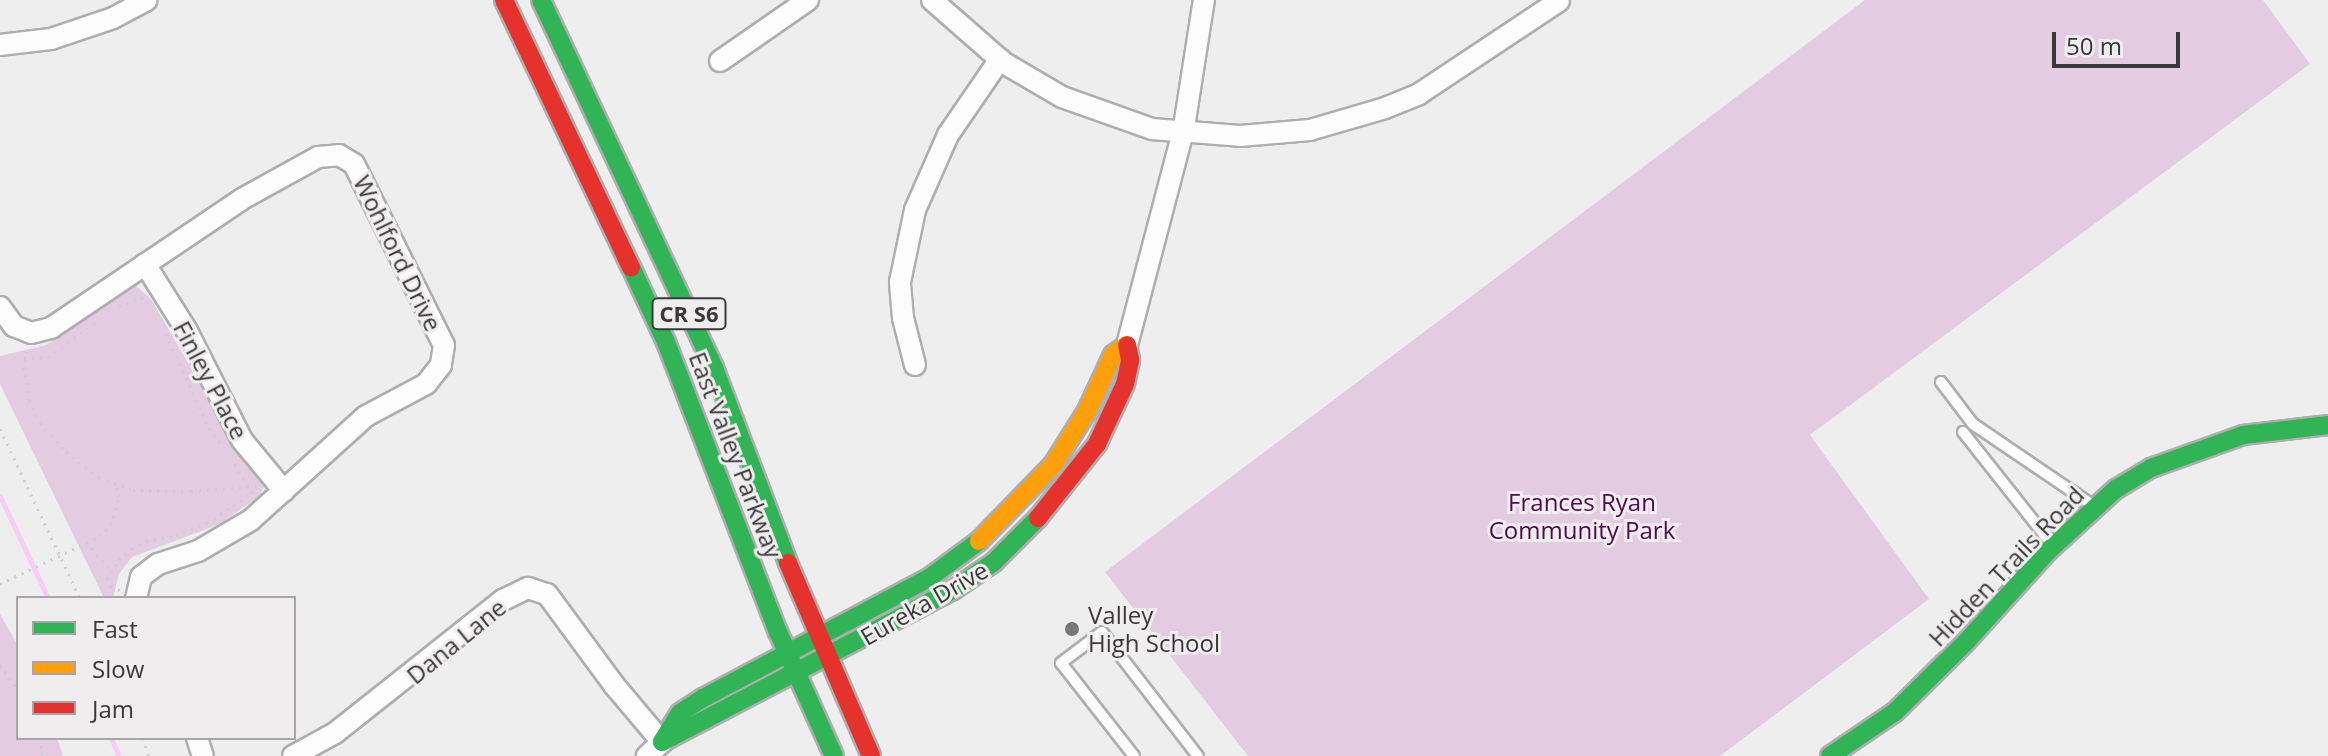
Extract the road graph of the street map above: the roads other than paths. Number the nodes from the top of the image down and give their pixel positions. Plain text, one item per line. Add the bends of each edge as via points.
1 (147, 0) edge
2 (504, 0) edge
3 (541, 0) edge
4 (808, 0) edge
5 (932, 0) edge
6 (1204, 0) edge
7 (1559, 1) edge
8 (0, 45) edge
9 (1000, 59) junction
10 (720, 61) dead end
11 (1182, 133) junction
12 (145, 264) junction
13 (0, 307) edge
14 (1127, 345) junction
15 (915, 365) dead end
16 (1941, 382) dead end
17 (2328, 425) edge
18 (1963, 432) dead end
19 (284, 491) junction
20 (2094, 507) junction
21 (2054, 546) junction
22 (136, 596) edge
23 (817, 638) junction
24 (787, 653) junction
25 (826, 658) junction
26 (796, 673) junction
27 (654, 749) edge
28 (293, 756) edge
29 (834, 756) edge
30 (871, 756) edge
31 (1134, 756) edge
32 (1198, 756) edge
33 (1830, 756) edge

1 - 8 street via 51,39
2 - 24 street, East Valley Parkway / CR S6 via 666,342
3 - 23 street, East Valley Parkway / CR S6 via 714,368
4 - 10 street
5 - 9 street
6 - 11 street, Eureka Drive
7 - 11 street via 1462,68 1385,108 1310,130 1240,136
9 - 11 street via 1073,102 1115,119
9 - 15 street via 948,135 915,210 900,282
11 - 14 street, Eureka Drive
12 - 13 street, Wohlford Drive via 51,328 31,333 14,326
12 - 19 street, Finley Place via 187,331 242,440
12 - 19 street, Wohlford Drive via 242,199 318,157 339,155 354,164 444,345 441,365 426,384 366,416
14 - 23 street, Eureka Drive via 1113,355 1053,465 1010,515 929,578
14 - 25 street, Eureka Drive via 1125,384 1097,444 1026,534 953,590
16 - 20 lane via 1973,424
17 - 20 street, Hidden Trails Road via 2243,435 2195,450 2151,468
18 - 21 lane
19 - 22 street, Wohlford Drive via 224,536 158,564 141,577
20 - 21 street, Hidden Trails Road
21 - 33 street, Hidden Trails Road via 1917,692
23 - 24 street, Eureka Drive
23 - 25 street, East Valley Parkway / CR S6
24 - 26 street, East Valley Parkway / CR S6
24 - 27 street, Eureka Drive via 680,713
25 - 26 street, Eureka Drive
25 - 30 street, East Valley Parkway / CR S6
26 - 27 street, Eureka Drive
26 - 29 street, East Valley Parkway / CR S6
27 - 28 street, Dana Lane via 547,594 528,588 503,600 335,733
31 - 32 lane via 1061,663 1102,632

